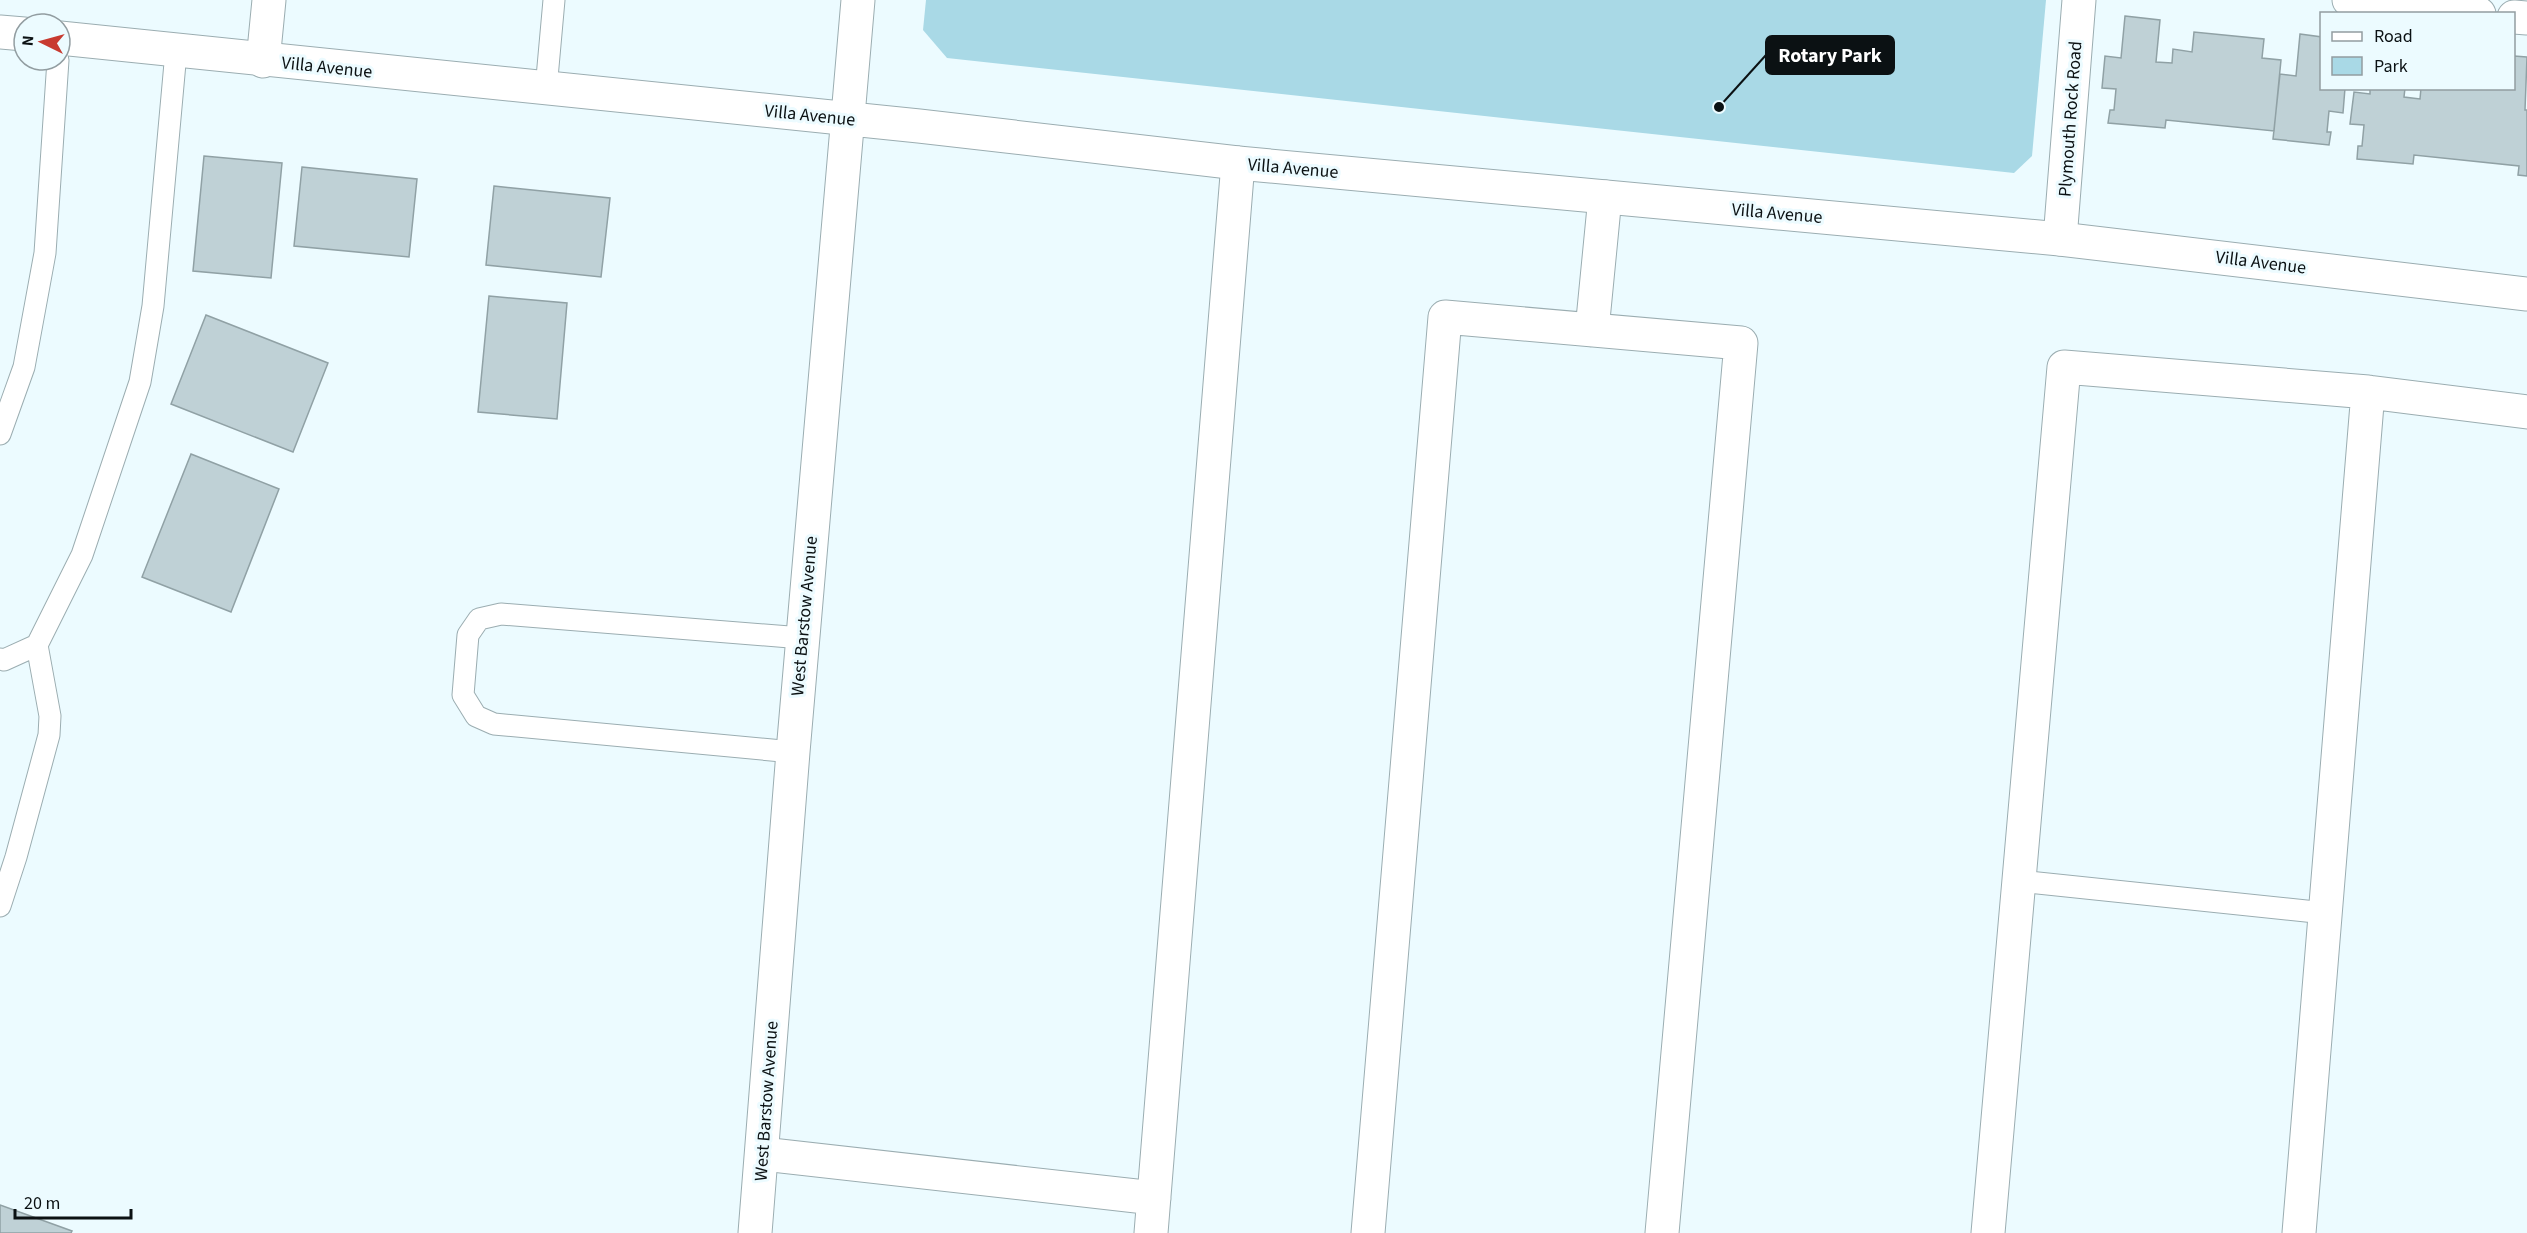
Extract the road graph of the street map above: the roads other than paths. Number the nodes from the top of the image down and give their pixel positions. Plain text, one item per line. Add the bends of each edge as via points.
1 (269, 0) edge
2 (554, 0) edge
3 (858, 0) edge
4 (2079, 0) edge
5 (2349, 0) edge
6 (2461, 12) edge
7 (72, 39) edge
8 (176, 51) junction
9 (263, 61) junction
10 (57, 72) edge
11 (546, 89) junction
12 (849, 119) junction
13 (1238, 163) junction
14 (1605, 196) junction
15 (2060, 239) junction
16 (2527, 294) edge
17 (1592, 330) junction
18 (2368, 392) junction
19 (2527, 412) edge
20 (0, 434) edge
21 (802, 638) junction
22 (37, 645) junction
23 (0, 659) edge
24 (792, 752) junction
25 (2019, 881) junction
26 (0, 906) edge
27 (2325, 913) junction
28 (762, 1154) junction
29 (1154, 1198) junction
30 (755, 1233) edge
31 (1151, 1233) edge
32 (1368, 1233) edge
33 (1662, 1233) edge
34 (1988, 1233) edge
35 (2299, 1233) edge

1 - 9 street
2 - 11 lane
3 - 12 street, West Barstow Avenue
4 - 15 street, Plymouth Rock Road
5 - 6 street
7 - 8 street, Villa Avenue
8 - 9 street, Villa Avenue
8 - 22 lane via 153,306 140,382 82,555
9 - 11 street, Villa Avenue
10 - 20 lane via 45,253 24,367
11 - 12 street, Villa Avenue
12 - 13 street, Villa Avenue
12 - 21 street, West Barstow Avenue
13 - 14 street, Villa Avenue
13 - 29 street
14 - 15 street, Villa Avenue
14 - 17 street
15 - 16 street, Villa Avenue
17 - 32 street via 1445,317
17 - 33 street via 1741,343
18 - 19 street
18 - 25 street via 2064,367
18 - 27 street
21 - 24 street, West Barstow Avenue
21 - 24 lane via 501,614 479,619 468,635 463,695 476,716 495,724
22 - 23 lane
22 - 26 lane via 50,716 49,735
24 - 28 street, West Barstow Avenue
25 - 27 lane
25 - 34 street
27 - 35 street
28 - 29 street
28 - 30 street, West Barstow Avenue
29 - 31 street

